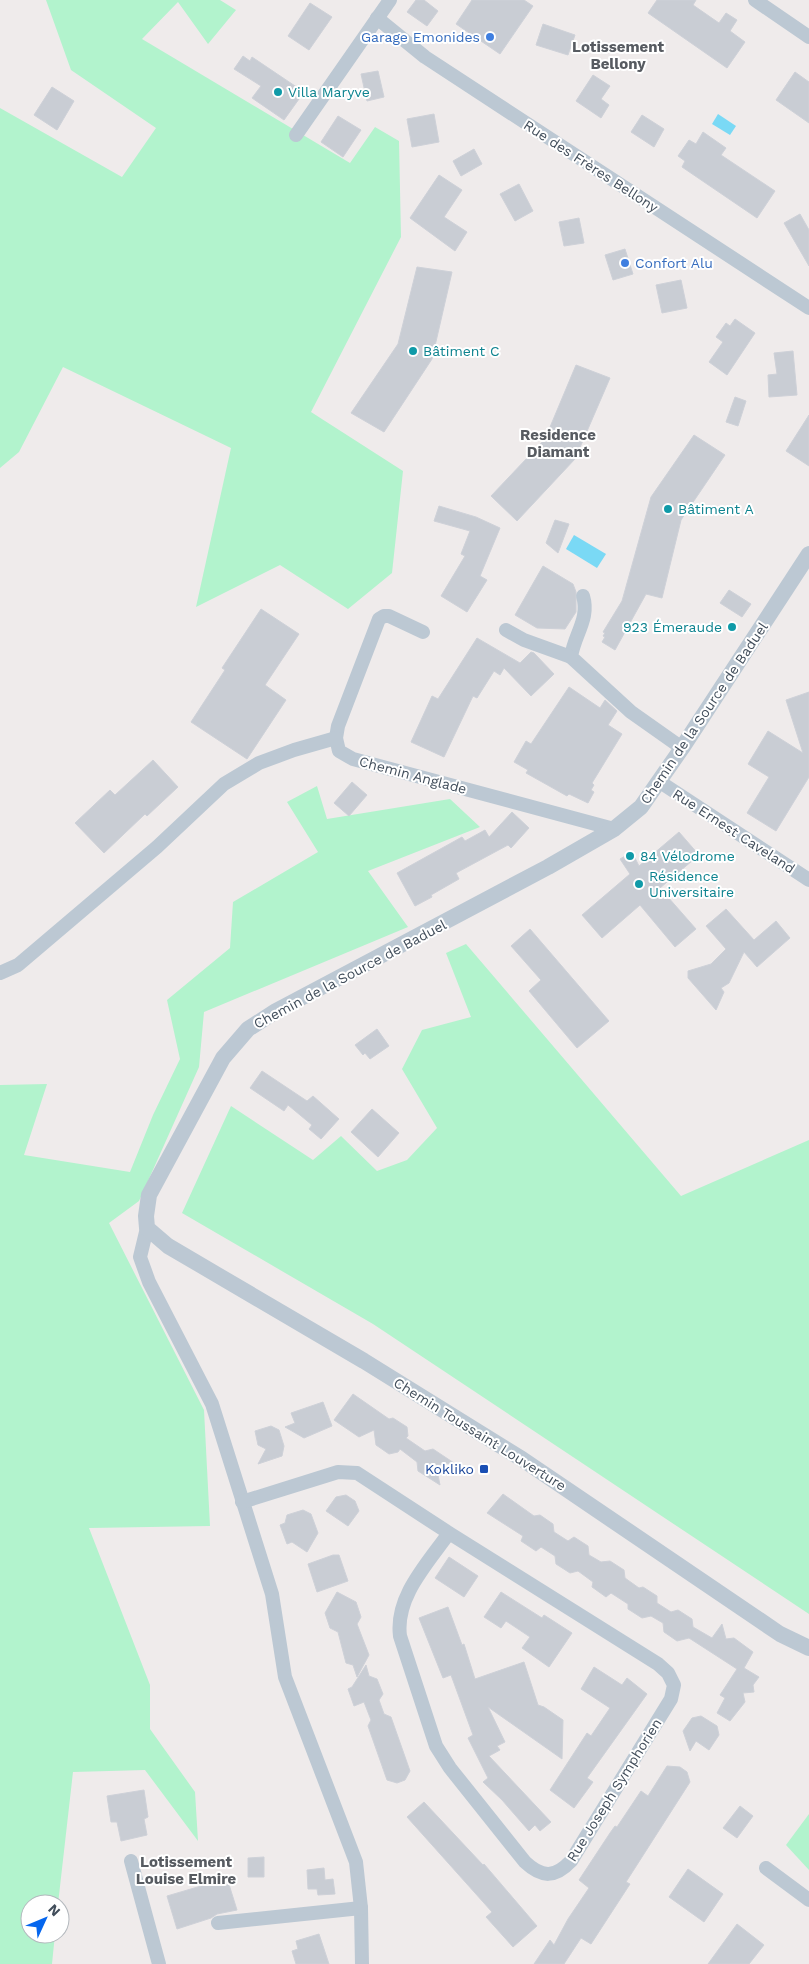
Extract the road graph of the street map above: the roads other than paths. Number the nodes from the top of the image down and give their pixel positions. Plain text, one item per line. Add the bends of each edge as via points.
1 (390, 0) edge
2 (755, 0) edge
3 (377, 18) junction
4 (809, 37) edge
5 (296, 135) dead end
6 (809, 308) edge
7 (809, 554) edge
8 (583, 596) dead end
9 (506, 630) dead end
10 (423, 632) dead end
11 (571, 657) junction
12 (336, 738) junction
13 (682, 748) junction
14 (660, 782) junction
15 (614, 829) junction
16 (809, 880) edge
17 (0, 974) edge
18 (147, 1228) junction
19 (242, 1502) junction
20 (448, 1533) junction
21 (809, 1648) edge
22 (130, 1861) dead end
23 (766, 1868) dead end
24 (809, 1900) edge
25 (361, 1908) junction
26 (218, 1923) dead end
27 (159, 1964) edge
28 (362, 1964) edge

1 - 3 street
2 - 4 street
3 - 5 street
3 - 6 street, Rue des Frères Bellony via 426,58
7 - 13 street, Chemin de la Source de Baduel
8 - 11 street via 586,613
9 - 11 street
10 - 12 street via 389,616 379,620
11 - 13 street via 631,712
12 - 15 street, Chemin Anglade via 339,751 353,760
12 - 17 street via 259,763 224,784 157,847 18,965
13 - 14 street, Chemin de la Source de Baduel
14 - 15 street, Chemin de la Source de Baduel via 641,807
14 - 16 street, Rue Ernest Caveland
15 - 18 street, Chemin de la Source de Baduel via 248,1029 223,1058 149,1195
18 - 19 street, Chemin de la Source de Baduel via 140,1257 149,1282 212,1404
18 - 21 street, Chemin Toussaint Louverture via 168,1246 364,1361 522,1459 780,1634
19 - 20 street, Rue Joseph Symphorien via 338,1472 357,1473
19 - 25 street, Chemin de la Source de Baduel via 272,1594 285,1677 356,1862
20 - 20 street, Rue Joseph Symphorien via 405,1600 399,1618 400,1636 436,1746 450,1768 524,1862 539,1873 558,1872 571,1861 671,1699 674,1685 658,1664
22 - 27 street
23 - 24 street
25 - 26 street
25 - 28 street, Chemin de la Source de Baduel

